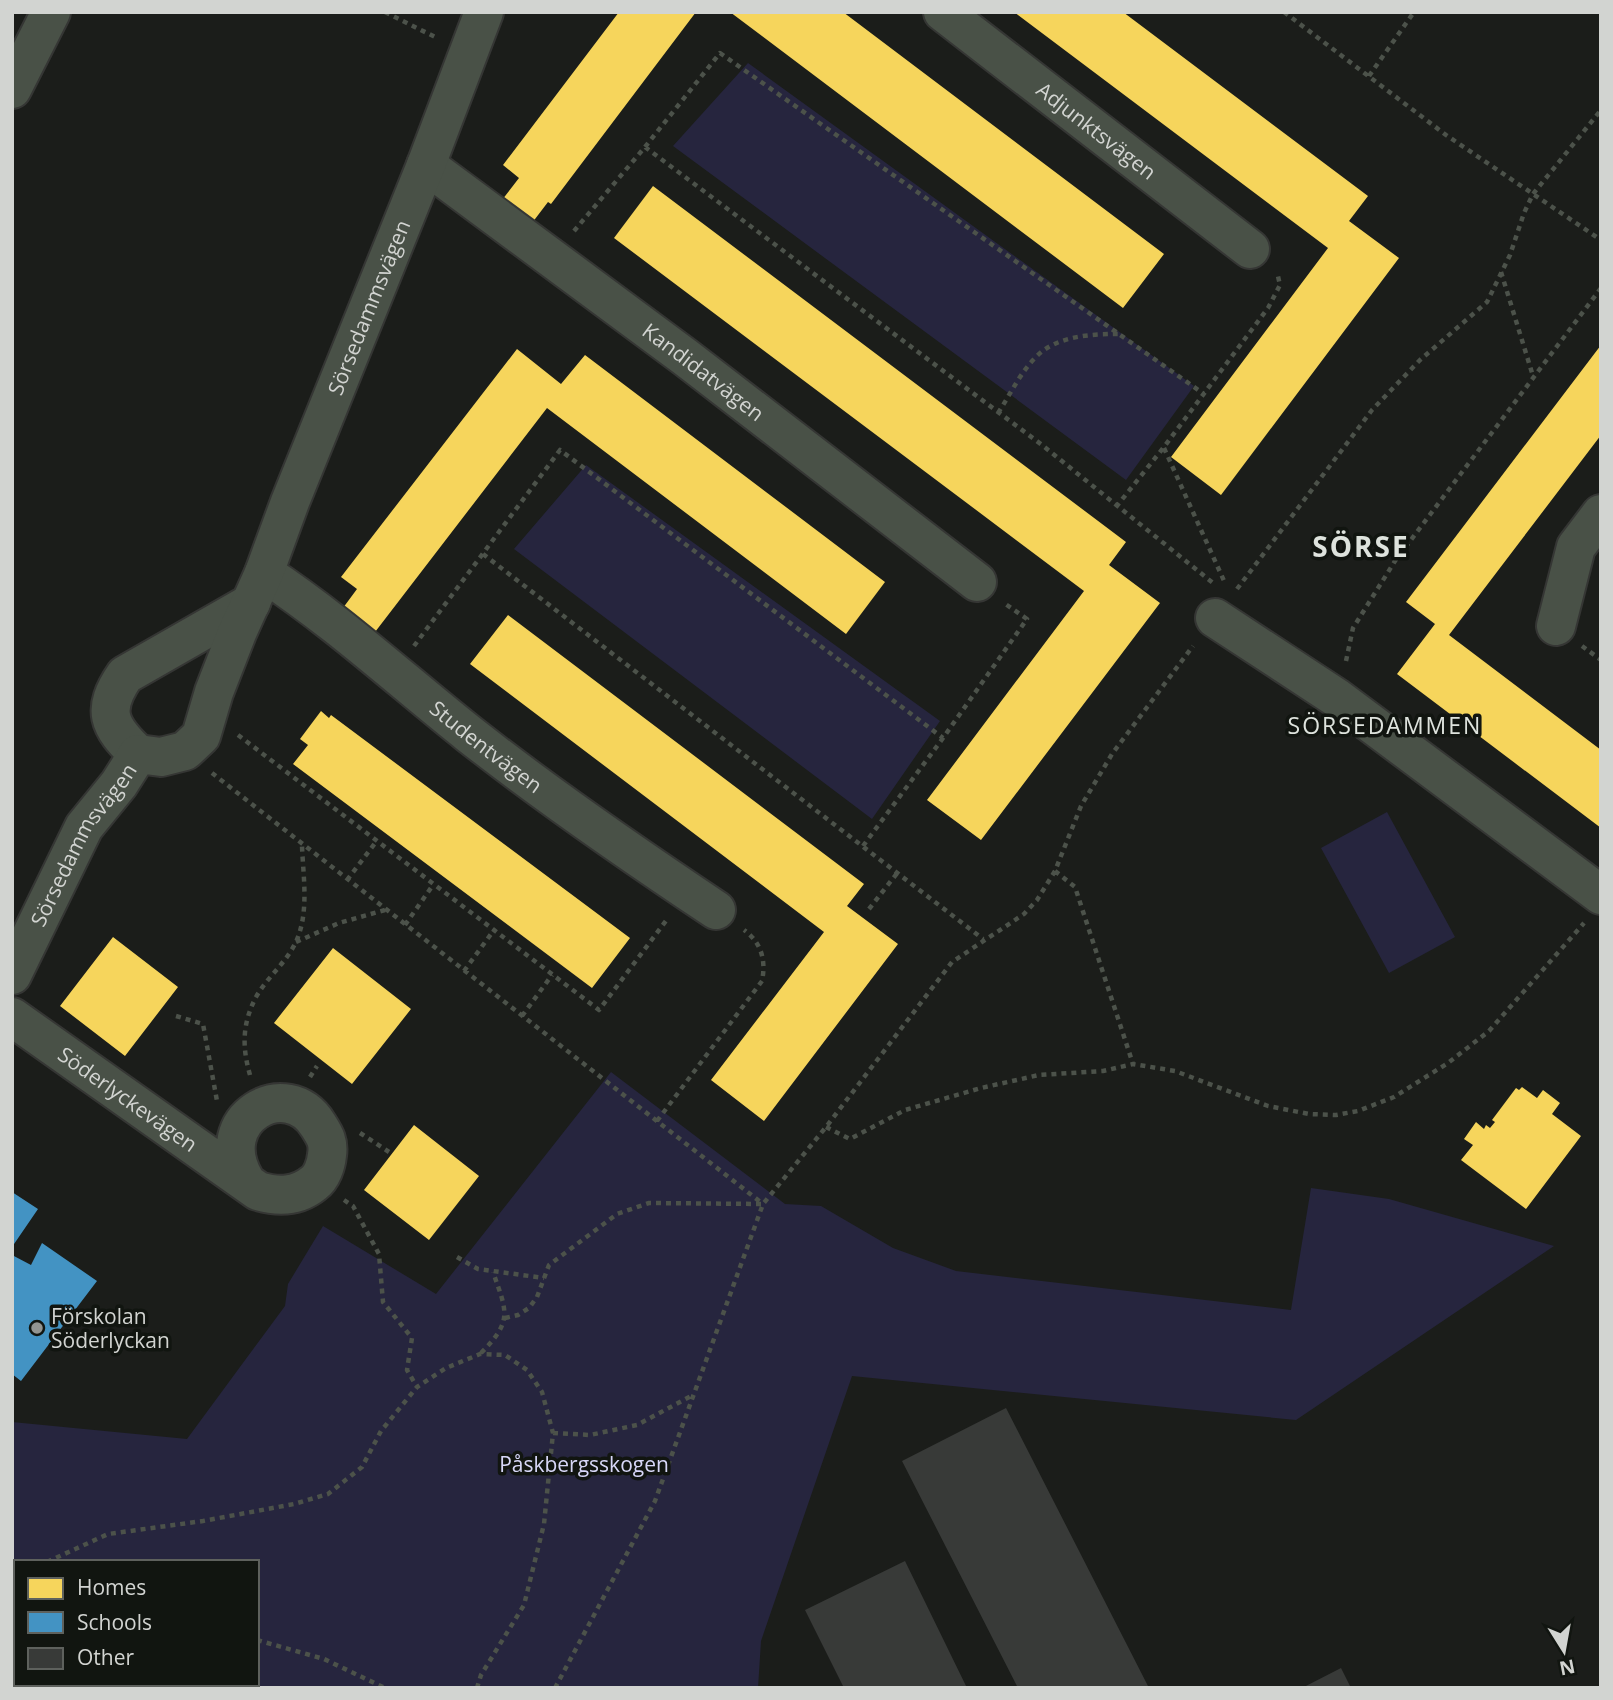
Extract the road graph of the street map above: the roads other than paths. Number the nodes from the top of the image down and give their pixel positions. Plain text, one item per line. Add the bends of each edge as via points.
1 (25, 12) edge
2 (51, 12) edge
3 (943, 12) edge
4 (479, 14) edge
5 (12, 55) edge
6 (12, 89) edge
7 (426, 165) junction
8 (1250, 249) road end
9 (1601, 514) edge
10 (977, 582) road end
11 (257, 588) junction
12 (1223, 608) road end
13 (1556, 626) dead end
14 (138, 754) junction
15 (702, 900) road end
16 (1596, 904) edge
17 (12, 975) edge
18 (12, 1017) edge
19 (245, 1180) junction

1 - 5 street
2 - 6 street
3 - 8 street, Adjunktsvägen
4 - 7 street, Sörsedammsvägen
7 - 10 street, Kandidatvägen
7 - 11 street, Sörsedammsvägen
9 - 13 street via 1576,547
11 - 14 street, Sörsedammsvägen via 201,736 185,751 161,757
11 - 14 street, Sörsedammsvägen via 125,675 114,690 109,705 114,724
11 - 15 street, Studentvägen via 304,600 470,735
12 - 16 street
14 - 17 street, Sörsedammsvägen via 84,827
18 - 19 street, Söderlyckevägen
19 - 19 street, Söderlyckevägen via 233,1147 266,1105 298,1106 312,1115 328,1143 326,1164 317,1182 300,1192 270,1195

